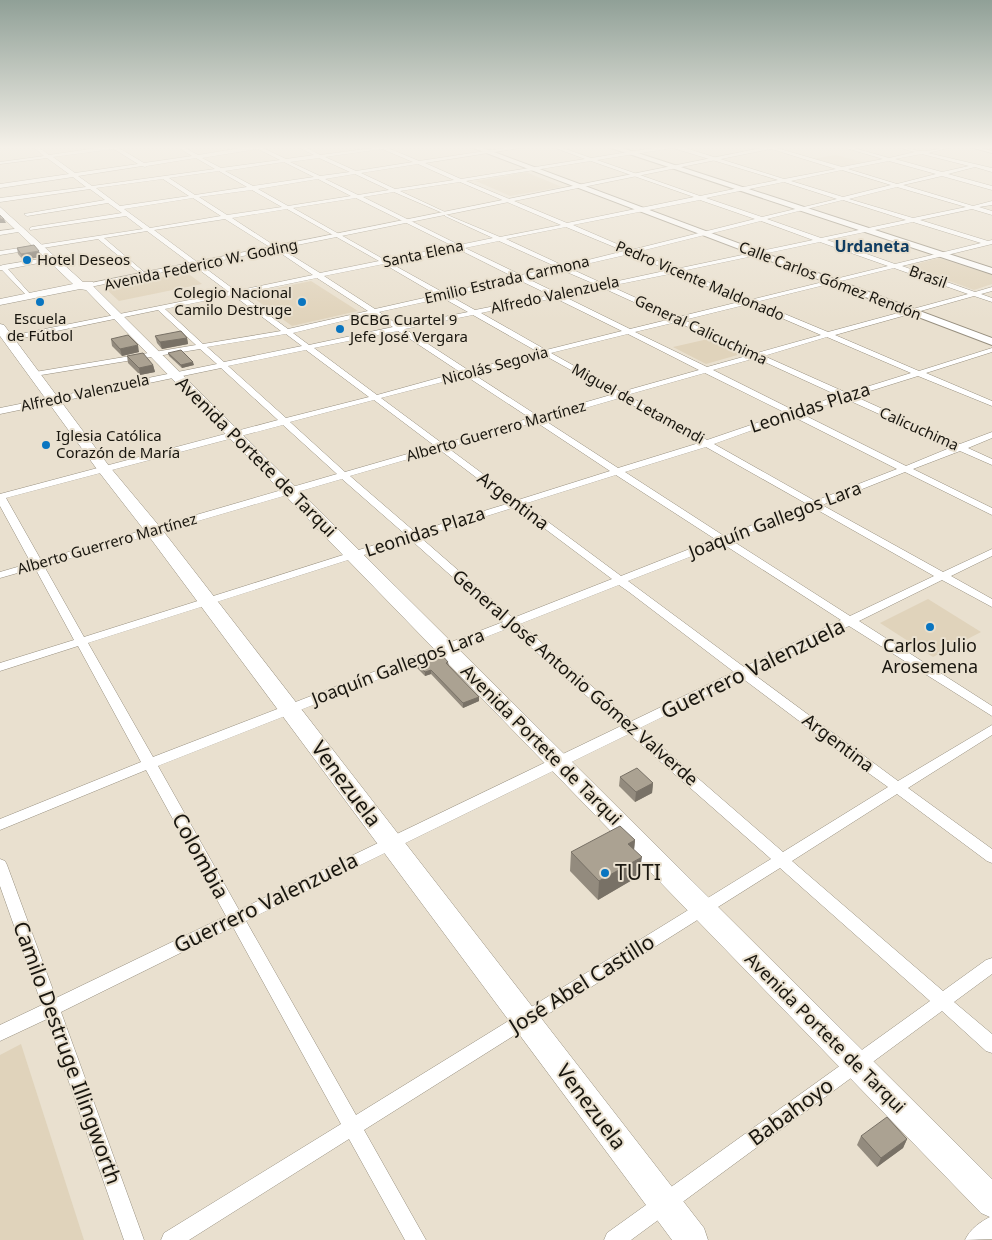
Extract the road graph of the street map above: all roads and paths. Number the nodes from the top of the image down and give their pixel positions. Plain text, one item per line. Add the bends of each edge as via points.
1 (2, 204) edge
2 (91, 204) edge
3 (113, 204) edge
4 (146, 204) edge
5 (204, 204) edge
6 (281, 204) edge
7 (314, 204) edge
8 (372, 204) edge
9 (423, 204) edge
10 (495, 204) edge
11 (516, 204) edge
12 (625, 204) edge
13 (665, 204) edge
14 (719, 204) edge
15 (785, 204) edge
16 (822, 204) edge
17 (864, 204) edge
18 (960, 204) edge
19 (987, 204) edge
20 (971, 207) junction
21 (118, 208) junction
22 (288, 208) junction
23 (639, 209) junction
24 (801, 209) junction
25 (992, 213) edge
26 (27, 214) dead end
27 (127, 214) junction
28 (445, 214) junction
29 (227, 218) junction
30 (762, 219) junction
31 (913, 219) junction
32 (408, 221) junction
33 (566, 225) junction
34 (27, 230) junction
35 (149, 230) junction
36 (864, 230) junction
37 (702, 233) junction
38 (0, 234) edge
39 (338, 236) junction
40 (100, 238) junction
41 (502, 238) junction
42 (821, 239) junction
43 (991, 243) edge
44 (45, 247) junction
45 (457, 247) junction
46 (276, 248) junction
47 (630, 252) junction
48 (0, 253) edge
49 (756, 253) junction
50 (940, 255) junction
51 (52, 259) junction
52 (385, 262) junction
53 (195, 264) junction
54 (894, 265) junction
55 (564, 266) junction
56 (2, 268) edge
57 (675, 271) junction
58 (992, 271) edge
59 (142, 273) junction
60 (318, 276) junction
61 (520, 278) junction
62 (830, 281) junction
63 (602, 285) junction
64 (87, 286) junction
65 (992, 289) edge
66 (236, 294) junction
67 (975, 294) junction
68 (444, 295) junction
69 (555, 295) junction
70 (29, 296) junction
71 (992, 300) edge
72 (746, 301) junction
73 (0, 304) edge
74 (161, 309) junction
75 (372, 311) junction
76 (475, 312) junction
77 (911, 312) junction
78 (119, 317) junction
79 (677, 319) junction
80 (397, 328) junction
81 (630, 331) junction
82 (286, 332) junction
83 (4, 334) edge
84 (827, 335) junction
85 (992, 342) edge
86 (204, 347) junction
87 (305, 348) junction
88 (992, 350) edge
89 (546, 352) junction
90 (156, 355) junction
91 (756, 355) junction
92 (223, 365) junction
93 (706, 370) junction
94 (469, 373) junction
95 (918, 373) junction
96 (35, 374) junction
97 (175, 374) junction
98 (622, 395) junction
99 (846, 396) junction
100 (377, 398) junction
101 (54, 399) junction
102 (992, 404) edge
103 (0, 411) edge
104 (793, 413) junction
105 (540, 419) junction
106 (286, 422) junction
107 (235, 435) junction
108 (992, 435) edge
109 (708, 443) junction
110 (441, 447) junction
111 (960, 448) junction
112 (992, 462) edge
113 (104, 469) junction
114 (905, 469) junction
115 (616, 471) junction
116 (342, 475) junction
117 (290, 490) junction
118 (0, 497) edge
119 (516, 502) junction
120 (815, 504) junction
121 (992, 512) edge
122 (154, 531) junction
123 (412, 536) junction
124 (724, 540) junction
125 (992, 552) edge
126 (353, 555) junction
127 (38, 564) junction
128 (0, 575) edge
129 (943, 576) junction
130 (619, 581) junction
131 (207, 602) junction
132 (992, 604) edge
133 (850, 621) junction
134 (512, 622) junction
135 (80, 641) junction
136 (446, 648) junction
137 (0, 667) edge
138 (742, 672) junction
139 (289, 709) junction
140 (992, 712) edge
141 (632, 728) junction
142 (992, 729) edge
143 (559, 763) junction
144 (149, 764) junction
145 (898, 788) junction
146 (0, 825) edge
147 (391, 843) junction
148 (992, 857) edge
149 (781, 859) junction
150 (0, 865) edge
151 (703, 909) junction
152 (235, 918) junction
153 (992, 965) edge
154 (942, 1001) junction
155 (51, 1008) junction
156 (524, 1020) junction
157 (0, 1033) edge
158 (992, 1045) edge
159 (856, 1064) junction
160 (353, 1125) junction
161 (992, 1202) edge
162 (664, 1204) junction
163 (992, 1226) edge
164 (134, 1240) edge
165 (172, 1240) edge
166 (416, 1240) edge
167 (614, 1240) edge
168 (692, 1240) edge
169 (975, 1240) edge

1 - 34 main road, Avenida Portete de Tarqui
2 - 26 street
3 - 21 street, Argentina
4 - 21 street
5 - 29 street
6 - 22 street, Miguel de Letamendi
7 - 22 street
8 - 32 street
9 - 28 street, General Calicuchima
10 - 28 street, Avenida Federico W. Goding
11 - 33 street, Pedro Vicente Maldonado
12 - 23 main road, Calle Carlos Gómez Rendón
13 - 23 street, Santa Elena
14 - 30 street, Brasil
15 - 24 main road
16 - 24 street, Emilio Estrada Carmona
17 - 31 street
18 - 20 street
19 - 20 street, Alfredo Valenzuela
20 - 25 street
20 - 31 street, Alfredo Valenzuela
21 - 27 street, Argentina
22 - 29 street
22 - 39 street, Miguel de Letamendi
23 - 33 street, Santa Elena
23 - 37 main road, Calle Carlos Gómez Rendón
24 - 30 street, Emilio Estrada Carmona
24 - 36 main road
27 - 34 street
27 - 35 street, Argentina
28 - 32 street, Avenida Federico W. Goding
28 - 41 street, General Calicuchima
29 - 35 street
29 - 46 street
30 - 37 street, Emilio Estrada Carmona
30 - 42 street, Brasil
31 - 36 street, Alfredo Valenzuela
31 - 43 street
32 - 39 street, Avenida Federico W. Goding
32 - 45 street
33 - 41 street, Santa Elena
33 - 47 street, Pedro Vicente Maldonado
34 - 38 street
34 - 44 main road, Avenida Portete de Tarqui
35 - 40 street
35 - 53 street, Argentina
36 - 42 street, Alfredo Valenzuela
36 - 50 main road
37 - 47 street, Emilio Estrada Carmona
37 - 49 main road, Calle Carlos Gómez Rendón
39 - 46 street, Avenida Federico W. Goding
39 - 52 street, Miguel de Letamendi
40 - 44 street
40 - 59 street
41 - 45 street, Santa Elena
41 - 55 street, General Calicuchima
42 - 49 street, Alfredo Valenzuela
42 - 54 street, Brasil
43 - 50 street, Nicolás Segovia
44 - 48 street
44 - 51 main road, Avenida Portete de Tarqui
44 - 64 main road, Avenida Portete de Tarqui
45 - 52 street, Santa Elena
45 - 61 street
46 - 53 street, Avenida Federico W. Goding
46 - 60 street
47 - 55 street, Emilio Estrada Carmona
47 - 57 street, Pedro Vicente Maldonado
49 - 57 street, Alfredo Valenzuela
49 - 62 main road, Calle Carlos Gómez Rendón
50 - 54 street, Nicolás Segovia
50 - 58 main road
51 - 56 street
51 - 64 main road, Avenida Portete de Tarqui
52 - 60 street, Santa Elena
52 - 68 street, Miguel de Letamendi
53 - 59 street, Avenida Federico W. Goding
53 - 64 street, Avenida Federico W. Goding
53 - 66 street, Argentina
54 - 62 street, Nicolás Segovia
54 - 67 street, Brasil
55 - 61 street, Emilio Estrada Carmona
55 - 63 street, General Calicuchima
56 - 70 street
57 - 63 street, Alfredo Valenzuela
57 - 72 street, Pedro Vicente Maldonado
59 - 64 street, Avenida Federico W. Goding
60 - 66 street, Santa Elena
60 - 75 street
61 - 68 street, Emilio Estrada Carmona
61 - 69 street
62 - 72 street, Nicolás Segovia
62 - 77 main road, Calle Carlos Gómez Rendón
63 - 69 street, Alfredo Valenzuela
63 - 79 street, General Calicuchima
64 - 70 main road, Avenida Federico W. Goding
64 - 73 main road, Avenida Federico W. Goding
64 - 78 main road, Avenida Portete de Tarqui
65 - 67 street, Alberto Guerrero Martínez
66 - 74 street, Santa Elena
66 - 82 street, Argentina
67 - 71 street, Brasil
67 - 77 street, Alberto Guerrero Martínez
68 - 75 street, Emilio Estrada Carmona
68 - 76 street, Miguel de Letamendi
69 - 76 street, Alfredo Valenzuela
69 - 81 street
70 - 73 main road, Avenida Federico W. Goding
72 - 79 street, Nicolás Segovia
72 - 84 street, Pedro Vicente Maldonado
74 - 78 street, Santa Elena
74 - 86 street, General José Antonio Gómez Valverde
75 - 80 street
75 - 82 street, Emilio Estrada Carmona
76 - 80 street, Alfredo Valenzuela
76 - 89 street, Miguel de Letamendi
77 - 84 street, Alberto Guerrero Martínez
77 - 85 main road, Calle Carlos Gómez Rendón
78 - 83 street, Santa Elena
78 - 90 main road, Avenida Portete de Tarqui
79 - 81 street, Nicolás Segovia
79 - 91 street, General Calicuchima
80 - 87 street, Alfredo Valenzuela
80 - 94 street
81 - 89 street, Nicolás Segovia
81 - 93 street
82 - 86 street, Emilio Estrada Carmona
82 - 87 street, Argentina
83 - 96 main road, Venezuela
84 - 91 street, Alberto Guerrero Martínez
84 - 95 street, Pedro Vicente Maldonado
86 - 90 street, Emilio Estrada Carmona
86 - 92 street, General José Antonio Gómez Valverde
87 - 92 street, Alfredo Valenzuela
87 - 100 street, Argentina
88 - 95 street, Leonidas Plaza
89 - 94 street, Nicolás Segovia
89 - 98 street, Miguel de Letamendi
90 - 96 street, Emilio Estrada Carmona
90 - 97 main road, Avenida Portete de Tarqui
91 - 93 street, Alberto Guerrero Martínez
91 - 99 street, General Calicuchima
92 - 97 street, Alfredo Valenzuela
92 - 106 street, General José Antonio Gómez Valverde
93 - 98 street, Alberto Guerrero Martínez
93 - 104 street
94 - 100 street, Nicolás Segovia
94 - 105 street
95 - 99 street, Leonidas Plaza
95 - 102 street, Pedro Vicente Maldonado
96 - 101 main road, Venezuela
97 - 101 street, Alfredo Valenzuela
97 - 107 main road, Avenida Portete de Tarqui
98 - 105 street, Alberto Guerrero Martínez
98 - 109 street, Miguel de Letamendi
99 - 104 street, Leonidas Plaza
99 - 111 street, Calicuchima
100 - 106 street, Nicolás Segovia
100 - 110 street, Argentina
101 - 103 street, Alfredo Valenzuela
101 - 113 main road, Venezuela
104 - 109 street, Leonidas Plaza
104 - 114 street
105 - 110 street, Alberto Guerrero Martínez
105 - 115 street
106 - 107 street, Nicolás Segovia
106 - 116 street, General José Antonio Gómez Valverde
107 - 113 street, Nicolás Segovia
107 - 117 main road, Avenida Portete de Tarqui
108 - 111 street, Joaquín Gallegos Lara
109 - 115 street, Leonidas Plaza
109 - 120 street, Miguel de Letamendi
110 - 116 street, Alberto Guerrero Martínez
110 - 119 street, Argentina
111 - 112 street, Calicuchima
111 - 114 street, Joaquín Gallegos Lara
113 - 118 street, Nicolás Segovia
113 - 122 main road, Venezuela
114 - 120 street, Joaquín Gallegos Lara
114 - 121 street
115 - 119 street, Leonidas Plaza
115 - 124 street
116 - 117 street, Alberto Guerrero Martínez
116 - 123 street, General José Antonio Gómez Valverde
117 - 122 street, Alberto Guerrero Martínez
117 - 126 main road, Avenida Portete de Tarqui
118 - 127 street, Colombia
119 - 123 street, Leonidas Plaza
119 - 130 street, Argentina
120 - 124 street, Joaquín Gallegos Lara
120 - 129 street, Miguel de Letamendi
122 - 127 street, Alberto Guerrero Martínez
122 - 131 main road, Venezuela
123 - 126 street, Leonidas Plaza
123 - 134 street, General José Antonio Gómez Valverde
124 - 130 street, Joaquín Gallegos Lara
124 - 133 street
125 - 129 street, Guerrero Valenzuela
126 - 131 street, Leonidas Plaza
126 - 136 main road, Avenida Portete de Tarqui
127 - 128 street, Alberto Guerrero Martínez
127 - 135 street, Colombia
129 - 132 street, Miguel de Letamendi
129 - 133 street, Guerrero Valenzuela
130 - 134 street, Joaquín Gallegos Lara
130 - 138 street, Argentina
131 - 135 street, Leonidas Plaza
131 - 139 main road, Venezuela
133 - 138 street, Guerrero Valenzuela
133 - 140 street
134 - 136 street, Joaquín Gallegos Lara
134 - 141 street, General José Antonio Gómez Valverde
135 - 137 street, Leonidas Plaza
135 - 144 street, Colombia
136 - 139 street, Joaquín Gallegos Lara
136 - 143 main road, Avenida Portete de Tarqui
138 - 141 street, Guerrero Valenzuela
138 - 145 street, Argentina
139 - 144 street, Joaquín Gallegos Lara
139 - 147 main road, Venezuela
141 - 143 street, Guerrero Valenzuela
141 - 149 street, General José Antonio Gómez Valverde
142 - 145 street, José Abel Castillo
143 - 147 street, Guerrero Valenzuela
143 - 151 main road, Avenida Portete de Tarqui
144 - 146 street, Joaquín Gallegos Lara
144 - 152 street, Colombia
145 - 148 street, Argentina
145 - 149 street, José Abel Castillo
147 - 152 street, Guerrero Valenzuela
147 - 156 main road, Venezuela
149 - 151 street, José Abel Castillo
149 - 154 street, General José Antonio Gómez Valverde
150 - 155 street, Camilo Destruge Illingworth
151 - 156 street, José Abel Castillo
151 - 159 main road, Avenida Portete de Tarqui
152 - 155 street, Guerrero Valenzuela
152 - 160 street, Colombia
153 - 154 street, Babahoyo
154 - 158 street, General José Antonio Gómez Valverde
154 - 159 street, Babahoyo
155 - 157 street, Guerrero Valenzuela
155 - 164 street, Camilo Destruge Illingworth
156 - 160 street, José Abel Castillo
156 - 162 main road, Venezuela
159 - 161 main road, Avenida Portete de Tarqui
159 - 162 street, Babahoyo
160 - 165 street, José Abel Castillo
160 - 166 street, Colombia
162 - 167 street, Babahoyo
162 - 168 main road, Venezuela
163 - 169 street

